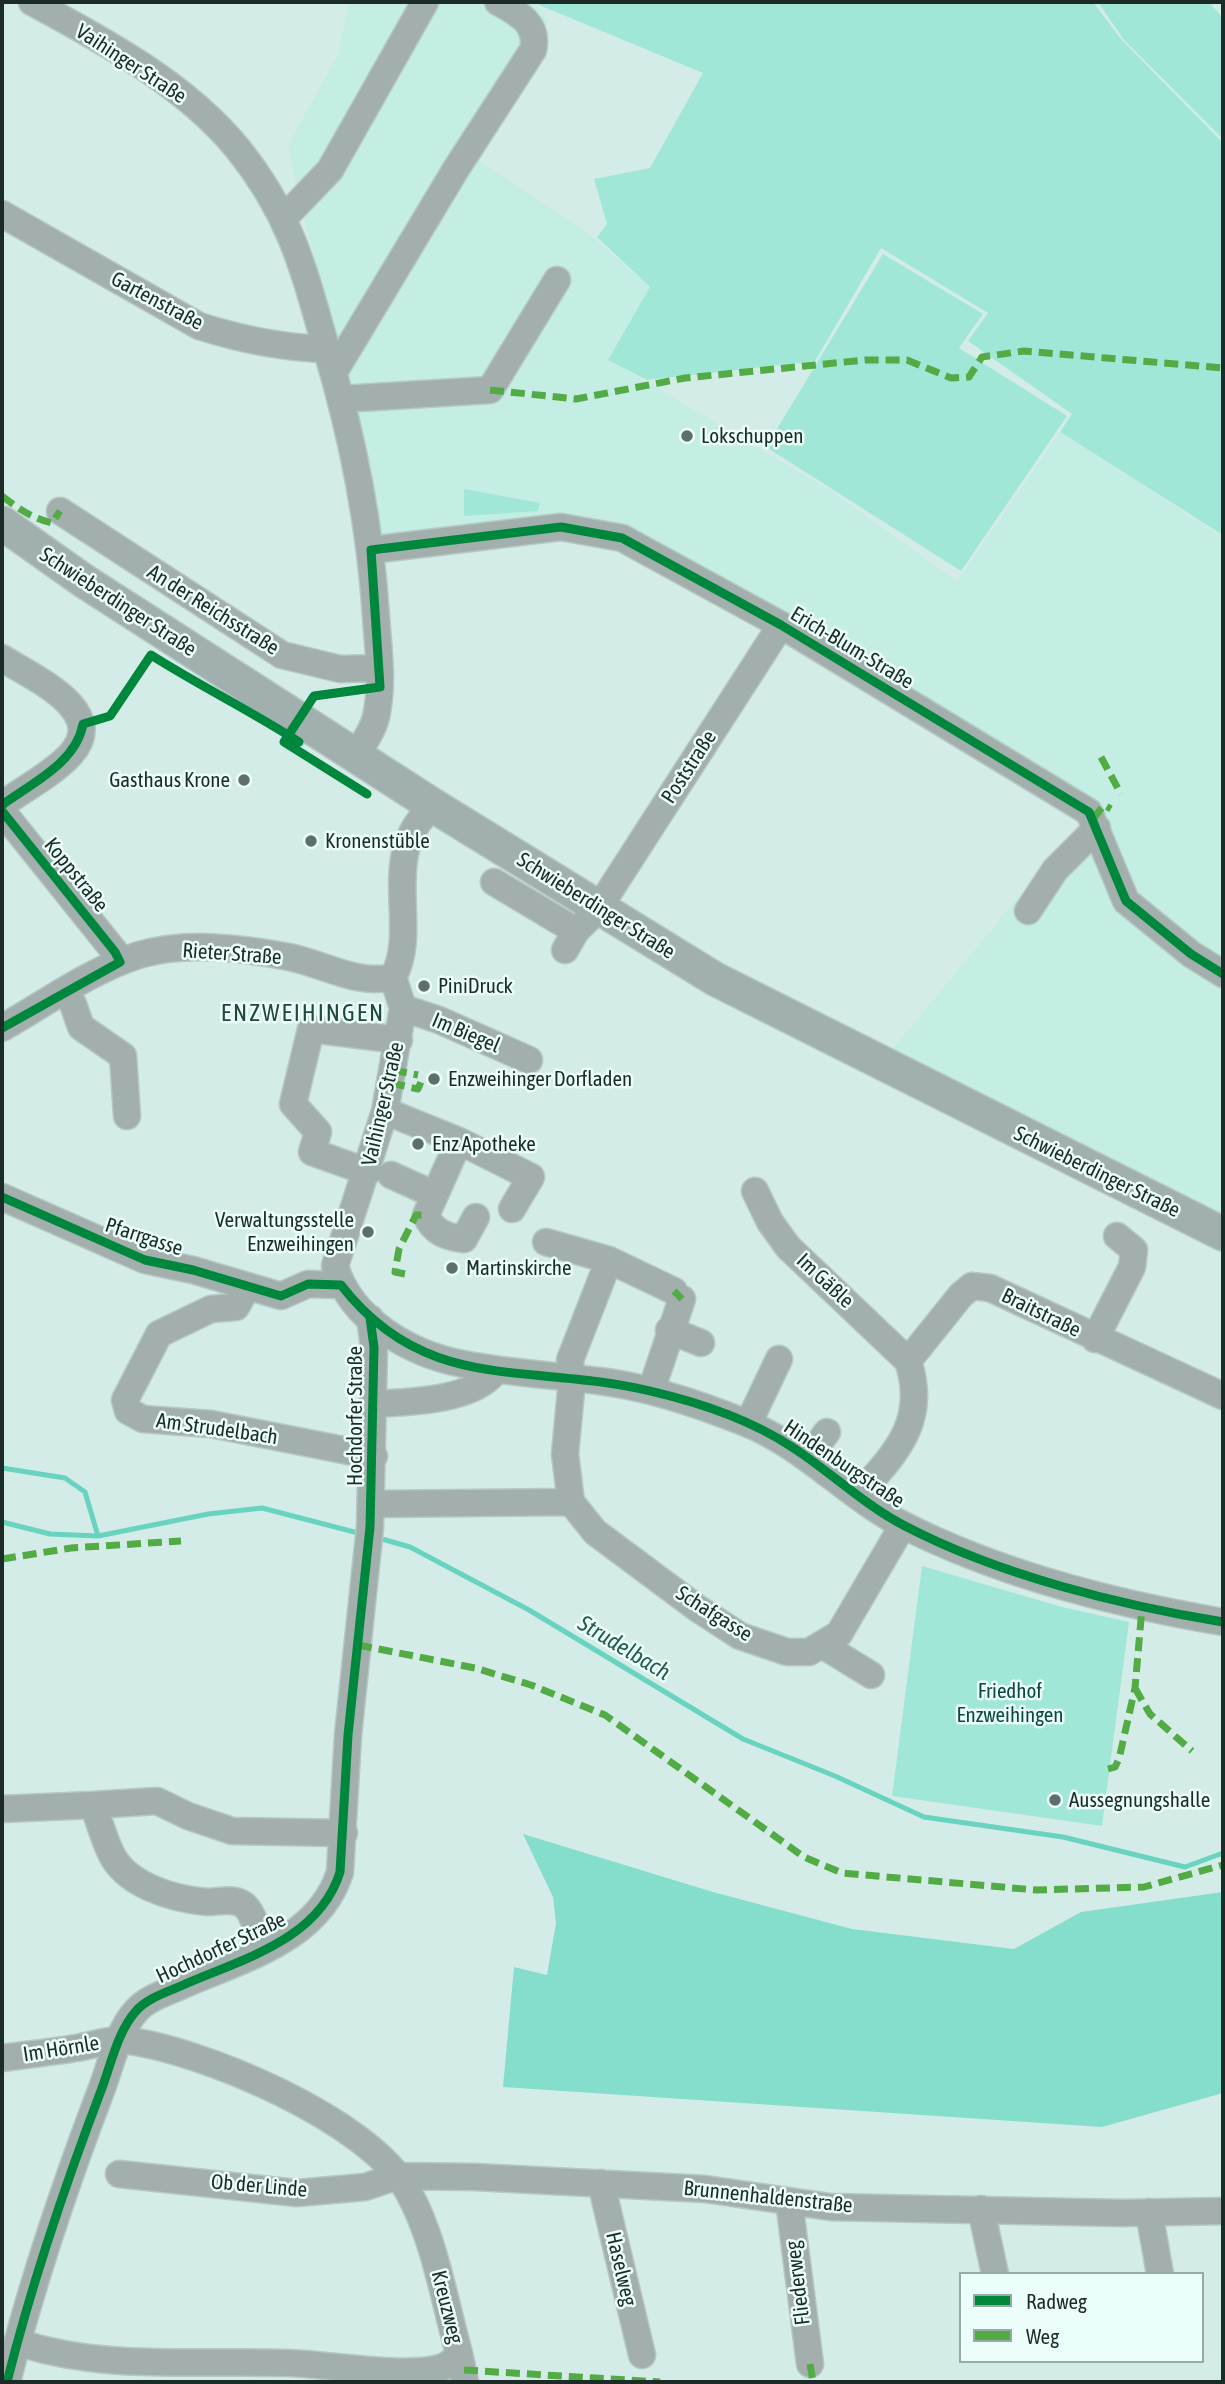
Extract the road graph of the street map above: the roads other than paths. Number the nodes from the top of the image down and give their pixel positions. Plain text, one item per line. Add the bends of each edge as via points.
1 (32, 2) edge
2 (425, 2) edge
3 (505, 4) edge
4 (2, 214) edge
5 (283, 219) junction
6 (557, 280) dead end
7 (330, 360) junction
8 (342, 399) junction
9 (60, 511) dead end
10 (2, 523) edge
11 (371, 550) junction
12 (781, 625) junction
13 (2, 658) edge
14 (379, 668) junction
15 (357, 754) junction
16 (2, 805) edge
17 (434, 806) junction
18 (2, 811) edge
19 (1097, 828) junction
20 (494, 882) dead end
21 (1028, 911) dead end
22 (580, 930) junction
23 (120, 962) junction
24 (1223, 974) edge
25 (393, 977) junction
26 (65, 992) junction
27 (403, 1008) junction
28 (2, 1028) edge
29 (399, 1040) junction
30 (529, 1060) dead end
31 (386, 1111) junction
32 (127, 1116) dead end
33 (459, 1141) junction
34 (380, 1172) junction
35 (755, 1191) dead end
36 (433, 1194) junction
37 (2, 1196) edge
38 (512, 1209) dead end
39 (476, 1217) dead end
40 (1223, 1234) edge
41 (1117, 1236) dead end
42 (546, 1242) dead end
43 (609, 1260) junction
44 (341, 1284) junction
45 (248, 1286) junction
46 (370, 1318) junction
47 (669, 1330) junction
48 (1095, 1339) junction
49 (701, 1343) dead end
50 (779, 1359) dead end
51 (908, 1361) junction
52 (495, 1371) junction
53 (572, 1380) junction
54 (651, 1391) junction
55 (1223, 1396) edge
56 (373, 1404) junction
57 (748, 1424) junction
58 (827, 1432) dead end
59 (374, 1455) junction
60 (808, 1458) junction
61 (858, 1495) junction
62 (571, 1502) junction
63 (371, 1516) junction
64 (904, 1525) junction
65 (1223, 1622) edge
66 (824, 1646) junction
67 (871, 1675) dead end
68 (93, 1805) junction
69 (2, 1809) edge
70 (344, 1833) junction
71 (264, 1949) junction
72 (120, 2040) junction
73 (2, 2058) edge
74 (119, 2174) dead end
75 (398, 2176) junction
76 (601, 2183) junction
77 (789, 2201) junction
78 (981, 2209) junction
79 (1223, 2211) edge
80 (1149, 2212) junction
81 (995, 2272) edge
82 (1160, 2272) edge
83 (17, 2342) junction
84 (459, 2353) junction
85 (642, 2355) dead end
86 (810, 2364) dead end
87 (7, 2382) edge
88 (465, 2382) edge

1 - 5 street, Vaihinger Straße via 158,76 195,105 236,146
2 - 5 street via 330,170
3 - 7 street via 532,29 533,50
4 - 7 street, Gartenstraße via 199,326 302,348
5 - 7 street, Vaihinger Straße via 316,303
6 - 8 street via 490,390
7 - 8 street, Vaihinger Straße
8 - 11 street, Vaihinger Straße
9 - 14 street, An der Reichsstraße via 282,655 330,668
10 - 15 main road, Schwieberdinger Straße via 104,594
11 - 12 street, Erich-Blum-Straße via 561,527 582,530 622,538
11 - 14 street, Vaihinger Straße
12 - 19 street, Erich-Blum-Straße via 1089,812
12 - 22 street, Poststraße
13 - 16 street via 63,697 83,724 71,755
14 - 15 street, Vaihinger Straße via 377,714
15 - 17 main road, Schwieberdinger Straße
17 - 22 main road, Schwieberdinger Straße
17 - 25 street via 416,824 406,856 401,958
18 - 23 street, Koppstraße
19 - 21 street via 1055,870
19 - 24 street, Erich-Blum-Straße via 1126,901
20 - 22 street
22 - 40 main road, Schwieberdinger Straße via 715,979
23 - 25 street, Rieter Straße via 169,950 237,950 304,960 369,981
23 - 26 street, Rieter Straße
25 - 27 street, Vaihinger Straße
26 - 28 street, Rieter Straße
26 - 32 street via 81,1027 123,1056
27 - 29 street, Vaihinger Straße
27 - 30 street, Im Biegel
29 - 31 street, Vaihinger Straße
29 - 34 street via 311,1029 293,1104 318,1132 312,1152
31 - 33 street
31 - 34 street, Vaihinger Straße
33 - 36 street
33 - 38 street via 531,1177
34 - 36 street
34 - 44 street, Vaihinger Straße via 340,1245 335,1266
35 - 51 street, Im Gäßle via 788,1247
36 - 39 street via 426,1215 439,1233 464,1239
37 - 45 street, Pfarrgasse via 145,1260
41 - 48 street via 1134,1250 1132,1267
42 - 43 street
43 - 47 street via 678,1295
43 - 53 street via 570,1360
44 - 45 street, Pfarrgasse via 308,1284 281,1296
44 - 46 street, Hindenburgstraße
45 - 59 street, Am Strudelbach via 236,1307 211,1309 159,1334 125,1400 128,1411 143,1419 211,1424
46 - 52 street, Hindenburgstraße via 423,1354
46 - 56 street, Hochdorfer Straße
47 - 49 street
47 - 54 street
48 - 51 street, Braitstraße via 990,1289 972,1286
48 - 55 street, Braitstraße
50 - 57 street
51 - 61 street via 916,1384 913,1416 905,1437
52 - 53 street, Hindenburgstraße
52 - 56 street via 489,1379 447,1396
53 - 54 street, Hindenburgstraße
53 - 62 street via 565,1454
54 - 57 street, Hindenburgstraße
56 - 59 street, Hochdorfer Straße
57 - 60 street, Hindenburgstraße
58 - 60 street
59 - 63 street, Hochdorfer Straße
60 - 61 street, Hindenburgstraße
61 - 64 street, Hindenburgstraße
62 - 63 street
62 - 66 street, Schafgasse via 595,1532 740,1636 787,1653
63 - 70 street, Hochdorfer Straße via 348,1735
64 - 65 street, Hindenburgstraße via 967,1553 1112,1600
64 - 66 street via 839,1634
66 - 67 street
68 - 69 street
68 - 70 street via 157,1801 232,1831
68 - 71 street via 110,1853 123,1870 177,1898 234,1901 246,1906
70 - 71 street, Hochdorfer Straße via 335,1890 322,1911 303,1928
71 - 72 street, Hochdorfer Straße via 155,1997 136,2010
72 - 73 street, Im Hörnle
72 - 75 street, Kreuzweg via 247,2077 326,2116
72 - 83 street, Hochdorfer Straße via 72,2164
74 - 75 street, Ob der Linde via 297,2193 365,2187
75 - 76 street, Brunnenhaldenstraße
75 - 84 street, Kreuzweg via 425,2230
76 - 77 street, Brunnenhaldenstraße via 705,2189
76 - 85 street, Haselweg
77 - 78 street, Brunnenhaldenstraße via 830,2207
77 - 86 street, Fliederweg
78 - 80 street, Brunnenhaldenstraße
78 - 81 street
79 - 80 street, Brunnenhaldenstraße
80 - 82 street
83 - 84 street, Kreuzweg via 76,2356 360,2369 442,2367
83 - 87 street, Hochdorfer Straße
84 - 88 street

